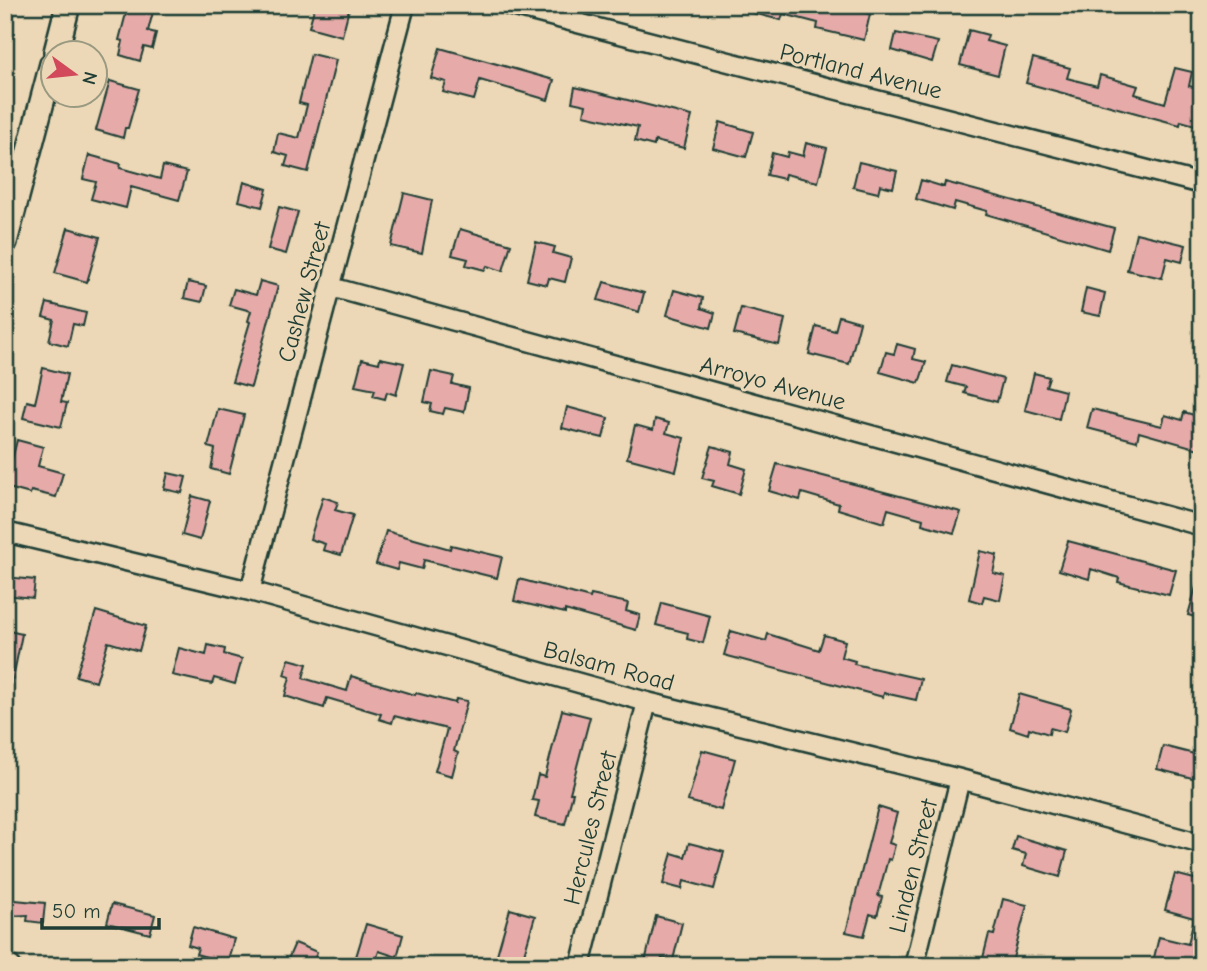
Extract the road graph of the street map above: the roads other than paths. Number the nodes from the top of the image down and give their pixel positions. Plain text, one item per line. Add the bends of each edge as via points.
1 (68, 5) edge
2 (405, 5) edge
3 (508, 5) edge
4 (60, 38) edge
5 (40, 108) edge
6 (1202, 184) edge
7 (5, 242) edge
8 (331, 287) junction
9 (1202, 526) edge
10 (5, 531) edge
11 (250, 592) junction
12 (647, 702) junction
13 (960, 779) junction
14 (1202, 844) edge
15 (5, 965) edge
16 (11, 966) edge
17 (580, 966) edge
18 (914, 966) edge

1 - 4 street
2 - 8 street, Cashew Street
3 - 6 street, Portland Avenue
5 - 7 street
8 - 9 street, Arroyo Avenue
8 - 11 street, Cashew Street
10 - 11 street, Balsam Road
11 - 12 street, Balsam Road
12 - 13 street, Balsam Road
12 - 17 street, Hercules Street
13 - 14 street, Balsam Road
13 - 18 street, Linden Street
15 - 16 street

